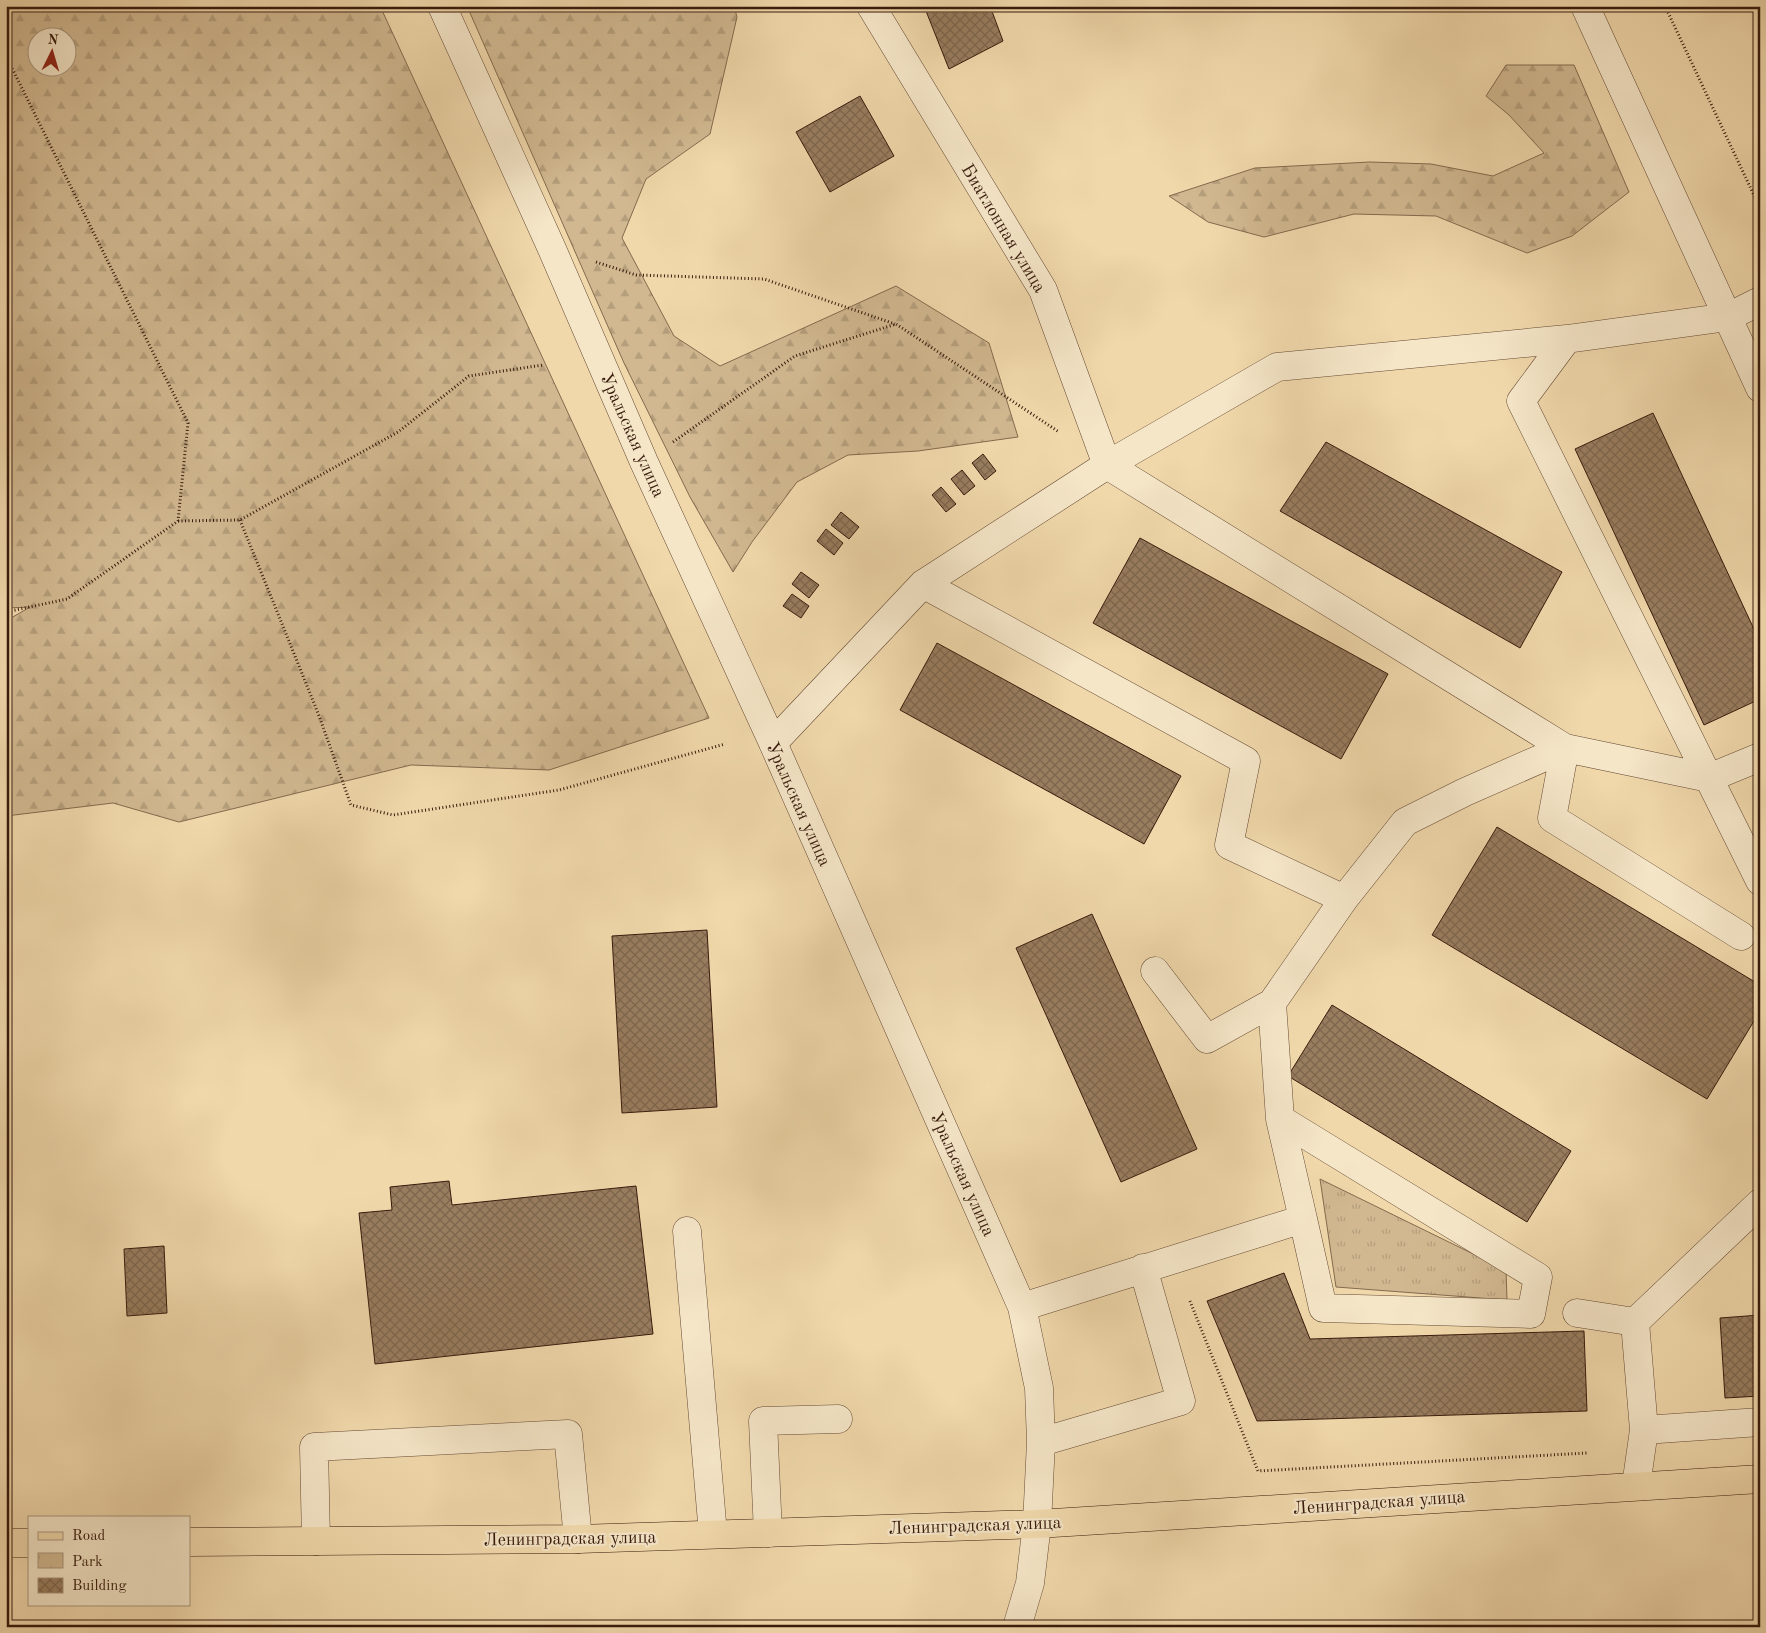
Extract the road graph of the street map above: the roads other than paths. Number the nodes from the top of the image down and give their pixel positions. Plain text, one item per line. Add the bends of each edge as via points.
1 (442, 6) edge
2 (871, 6) edge
3 (1585, 6) edge
4 (1760, 300) edge
5 (1728, 317) junction
6 (1567, 339) junction
7 (1760, 388) edge
8 (1107, 465) junction
9 (923, 584) junction
10 (773, 743) junction
11 (1565, 748) junction
12 (1760, 758) edge
13 (1709, 778) junction
14 (1760, 881) edge
15 (1344, 899) junction
16 (1741, 936) dead end
17 (1155, 971) dead end
18 (1272, 1003) junction
19 (1280, 1119) junction
20 (1760, 1203) edge
21 (1303, 1219) junction
22 (687, 1231) dead end
23 (1143, 1268) junction
24 (1022, 1307) junction
25 (1577, 1313) dead end
26 (1635, 1322) junction
27 (838, 1419) dead end
28 (1760, 1422) edge
29 (1644, 1430) junction
30 (1041, 1442) junction
31 (1760, 1479) edge
32 (1636, 1486) junction
33 (1037, 1524) junction
34 (768, 1533) junction
35 (713, 1534) junction
36 (578, 1539) junction
37 (316, 1541) junction
38 (190, 1542) edge
39 (6, 1543) edge
40 (28, 1543) edge
41 (1017, 1627) edge

1 - 10 street, Уральская улица via 644,462
2 - 8 street, Биатлонная улица via 1043,290
3 - 5 street
4 - 5 street
5 - 6 street
5 - 7 street
6 - 8 street via 1278,367
6 - 13 street via 1521,401
8 - 9 street
8 - 11 street
9 - 10 street
9 - 15 street via 1246,761 1229,845
10 - 24 street, Уральская улица
11 - 13 street
11 - 15 street via 1405,822
11 - 16 street via 1552,818
12 - 13 street
13 - 14 street
15 - 18 street
17 - 18 street via 1208,1039
18 - 19 street
19 - 21 street
19 - 21 street via 1538,1277 1531,1314 1323,1308
20 - 26 street
21 - 23 street
22 - 35 street
23 - 24 street
23 - 30 street via 1181,1401
24 - 30 street, Уральская улица via 1039,1388
25 - 26 street
26 - 29 street
27 - 34 street via 763,1421
28 - 29 street
29 - 32 street
30 - 33 street, Уральская улица
31 - 32 main road, Ленинградская улица
32 - 33 main road, Ленинградская улица
33 - 34 main road, Ленинградская улица
33 - 41 street, Уральская улица via 1030,1583
34 - 35 main road, Ленинградская улица
35 - 36 main road, Ленинградская улица
36 - 37 main road, Ленинградская улица
36 - 37 street via 568,1434 314,1446
37 - 38 main road, Ленинградская улица
39 - 40 main road

